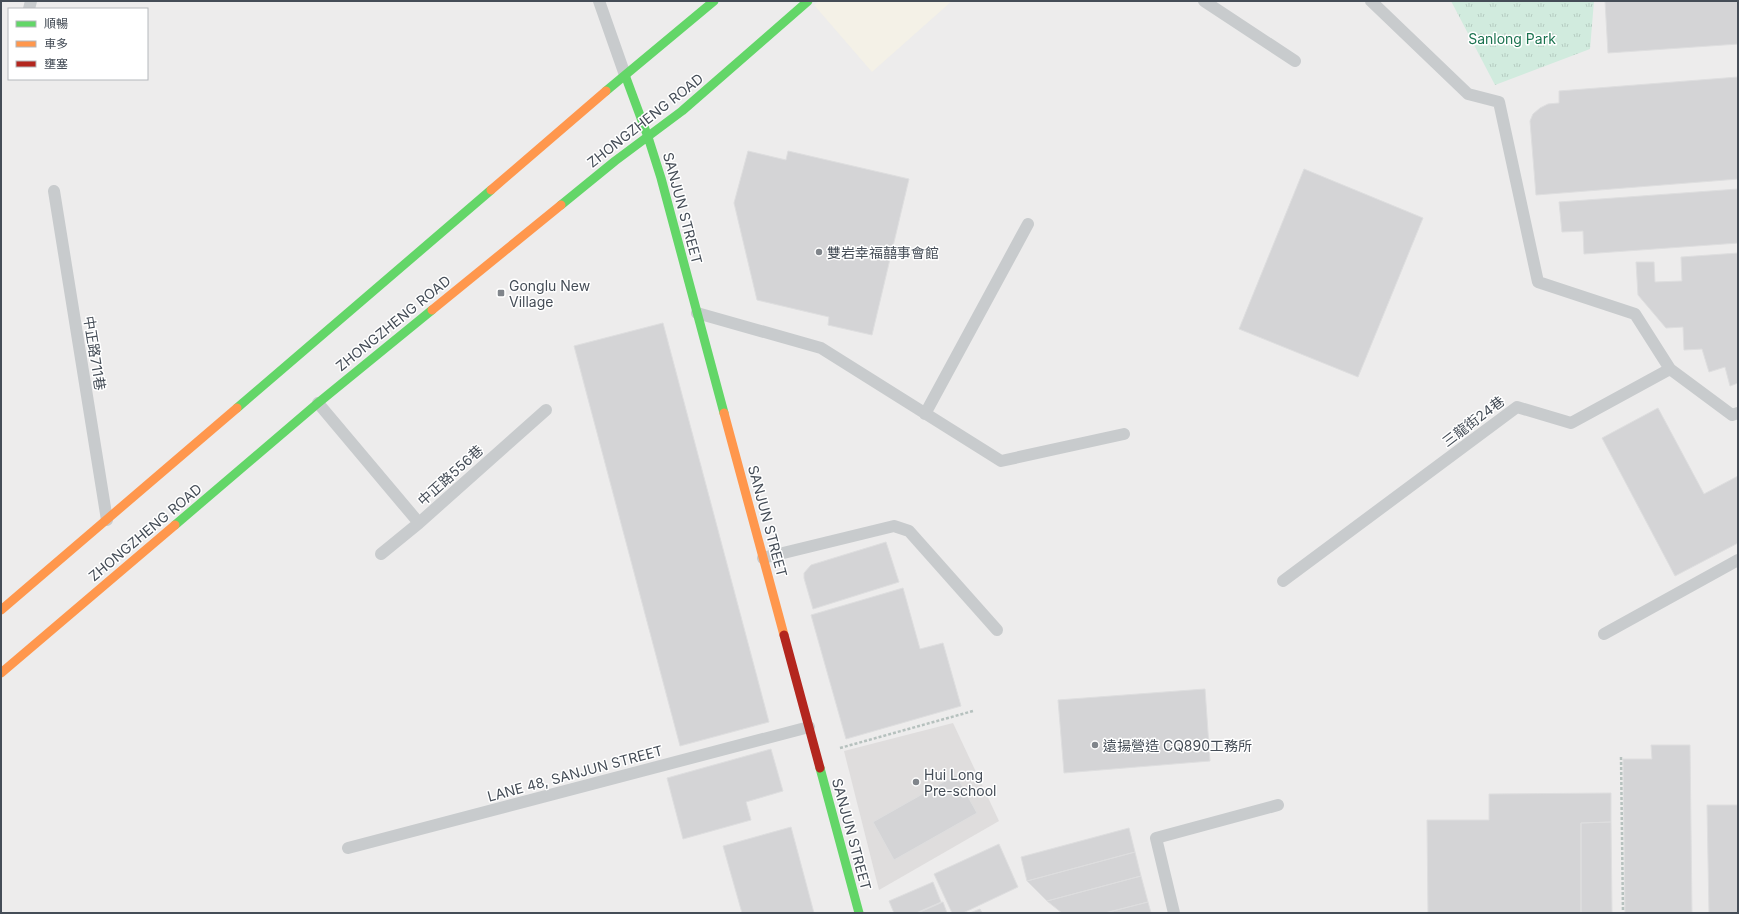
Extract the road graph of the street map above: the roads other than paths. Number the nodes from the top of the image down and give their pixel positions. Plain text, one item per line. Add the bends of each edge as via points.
1 (599, 1) edge
2 (714, 1) edge
3 (808, 1) edge
4 (1204, 1) edge
5 (1371, 1) edge
6 (1295, 61) dead end
7 (625, 76) junction
8 (648, 137) junction
9 (54, 191) dead end
10 (1028, 224) dead end
11 (697, 314) junction
12 (1670, 368) junction
13 (318, 403) junction
14 (546, 410) dead end
15 (1738, 413) edge
16 (925, 414) junction
17 (1124, 434) dead end
18 (106, 520) junction
19 (419, 522) junction
20 (381, 554) dead end
21 (763, 558) junction
22 (1738, 560) edge
23 (1283, 581) dead end
24 (1, 610) edge
25 (997, 630) dead end
26 (1604, 634) dead end
27 (1, 673) edge
28 (809, 727) junction
29 (1278, 805) dead end
30 (348, 848) dead end
31 (859, 913) edge
32 (1174, 913) edge

1 - 7 lane
2 - 7 main road
3 - 8 main road, ZHONGZHENG ROAD via 682,111
4 - 6 lane
5 - 12 lane via 1468,94 1499,102 1538,282 1635,314
7 - 8 main road, SANJUN STREET
7 - 18 main road
8 - 11 main road, SANJUN STREET
8 - 13 main road, ZHONGZHENG ROAD via 615,161
9 - 18 lane, 中正路711巷
10 - 16 lane
11 - 16 lane via 821,348
11 - 21 main road, SANJUN STREET
12 - 15 lane via 1732,415
12 - 23 lane, 三龍街24巷 via 1571,423 1517,407
13 - 19 lane, 中正路556巷
13 - 27 main road, ZHONGZHENG ROAD
14 - 19 lane, 中正路556巷
16 - 17 lane via 1000,461
18 - 24 main road
19 - 20 lane
21 - 25 lane via 894,526 909,531
21 - 28 main road, SANJUN STREET
22 - 26 lane
28 - 30 lane, LANE 48, SANJUN STREET
28 - 31 main road, SANJUN STREET
29 - 32 lane via 1156,838

